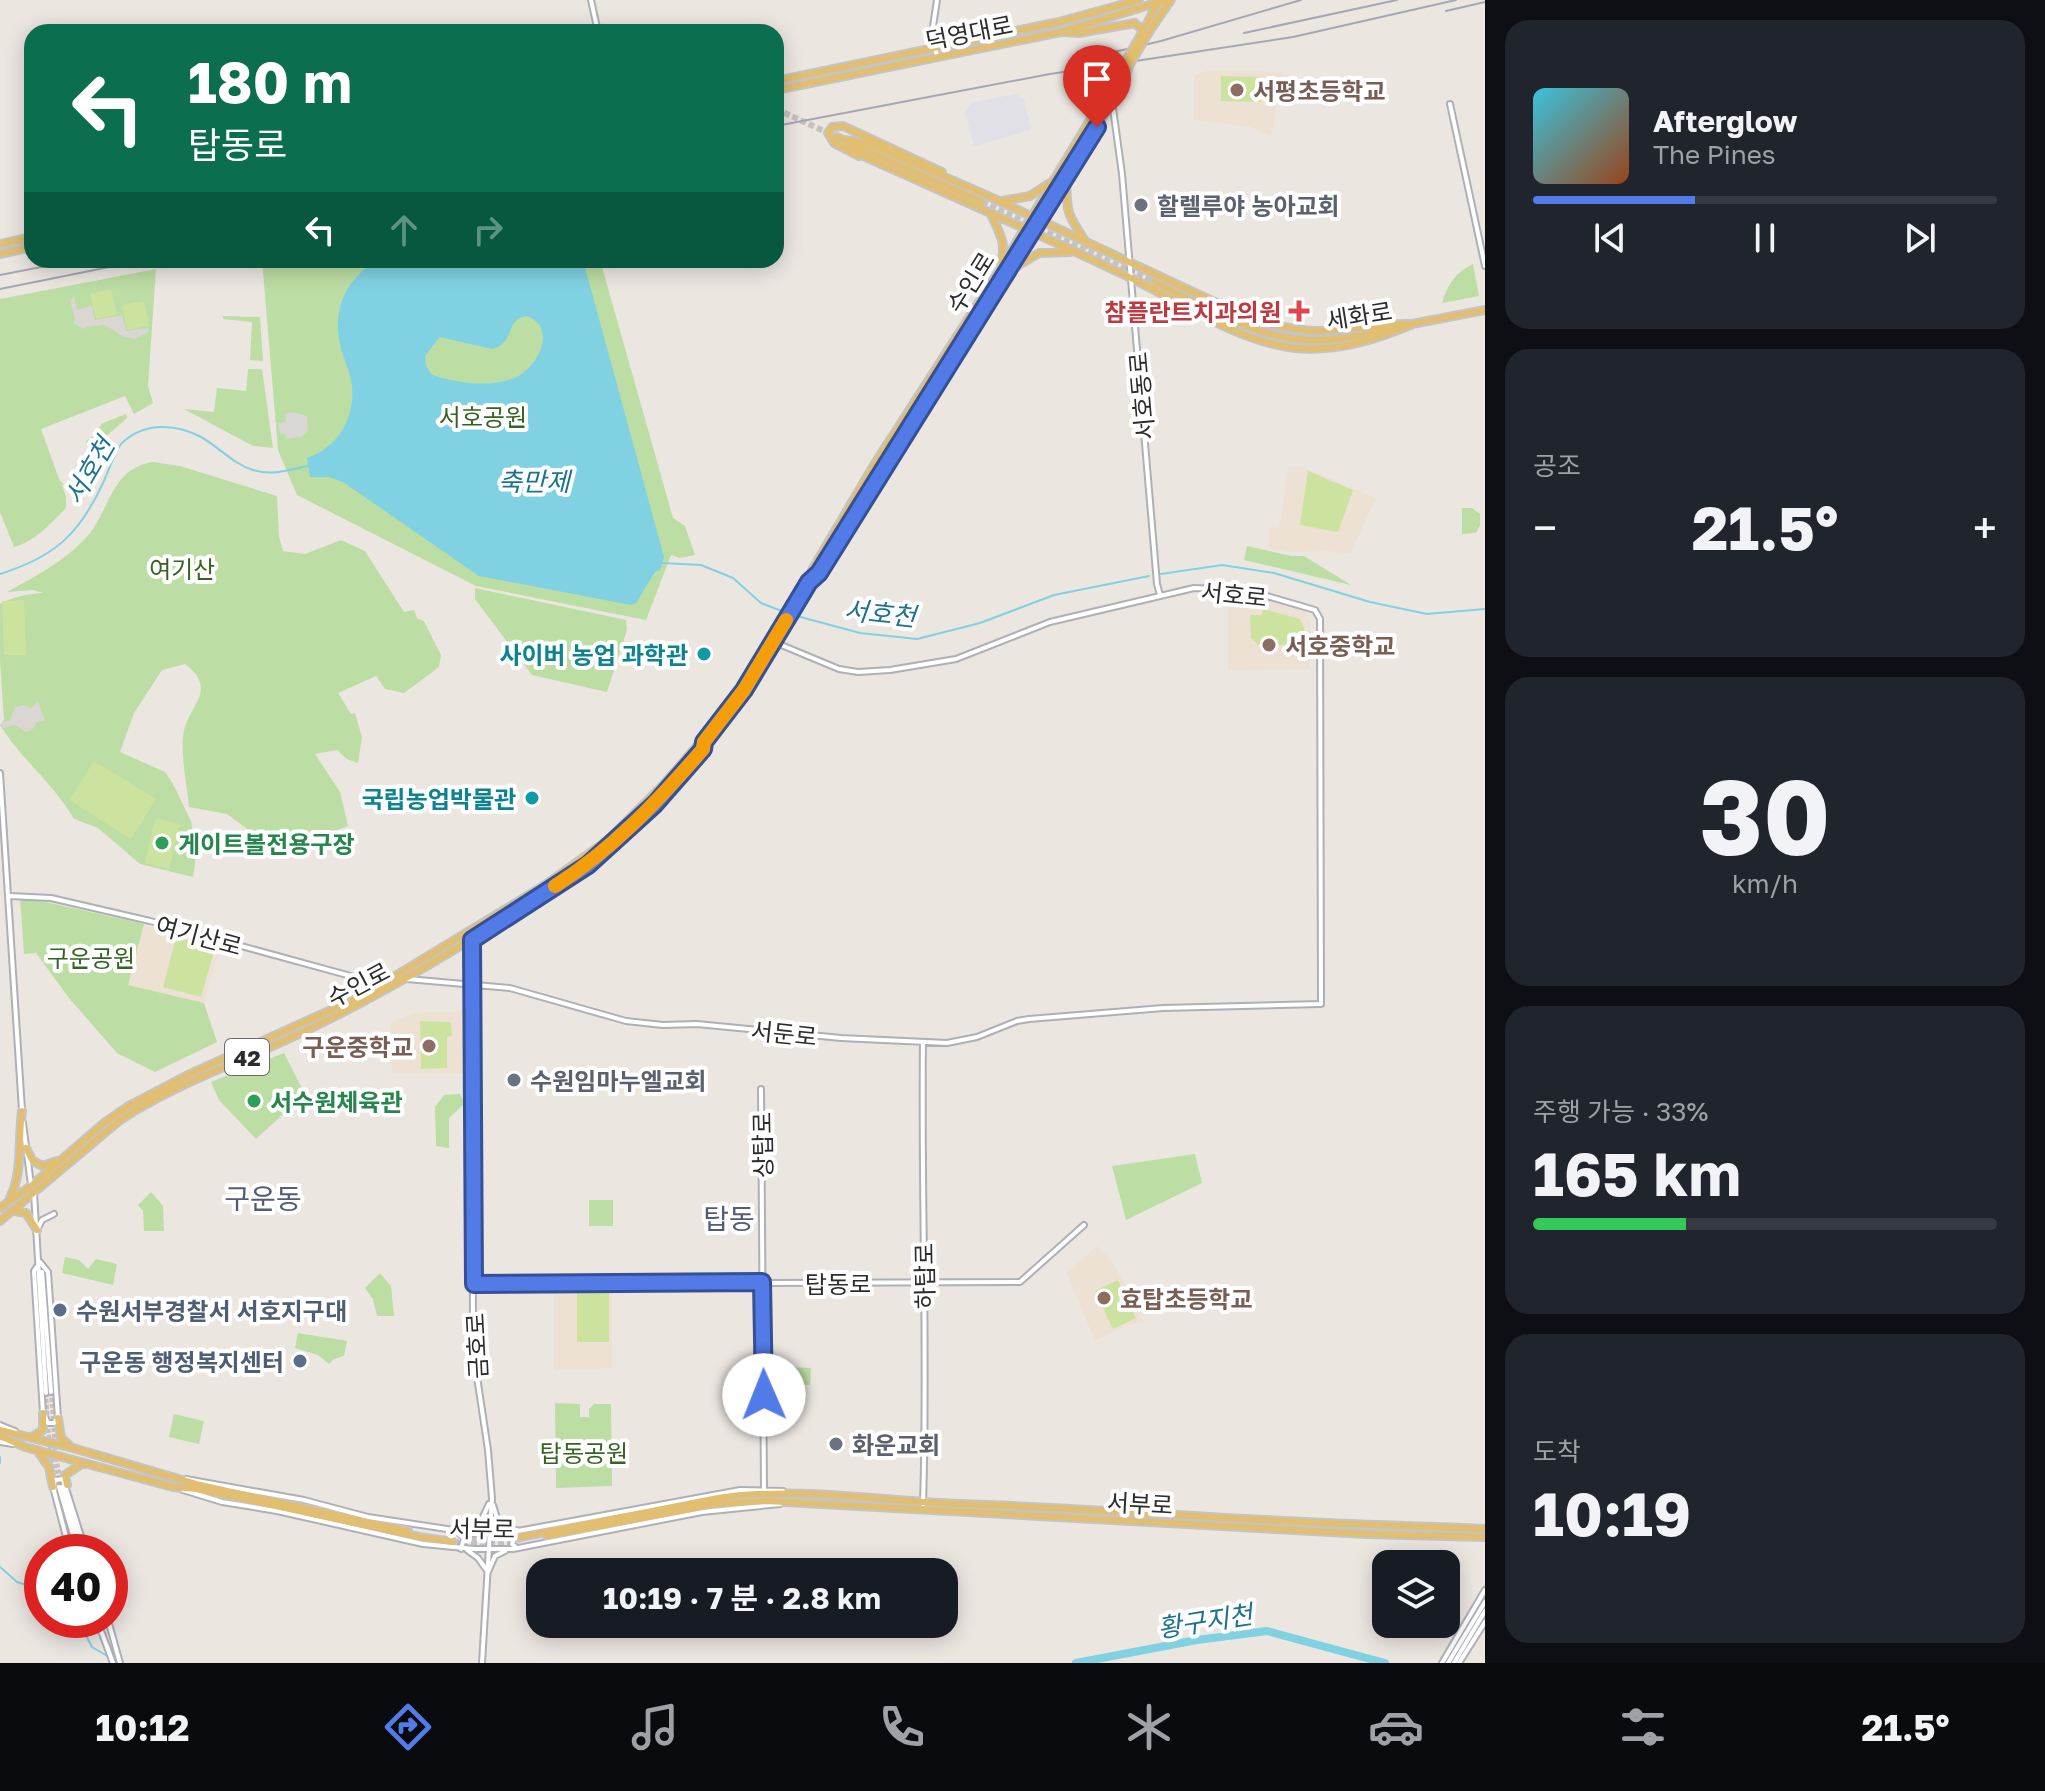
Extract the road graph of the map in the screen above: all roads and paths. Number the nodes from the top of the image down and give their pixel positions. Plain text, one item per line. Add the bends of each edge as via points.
1 (591, 0) edge
2 (937, 0) edge
3 (1138, 0) edge
4 (1164, 1) edge
5 (596, 24) edge
6 (1143, 31) junction
7 (1061, 32) junction
8 (935, 47) junction
9 (937, 56) junction
10 (1126, 67) junction
11 (1115, 78) junction
12 (784, 79) edge
13 (784, 88) edge
14 (1112, 101) junction
15 (1450, 104) dead end
16 (841, 138) junction
17 (1066, 178) junction
18 (1055, 179) junction
19 (999, 201) junction
20 (982, 202) tunnel mouth
21 (1011, 207) junction
22 (991, 214) junction
23 (1032, 217) junction
24 (1040, 221) junction
25 (1024, 230) junction
26 (1032, 234) junction
27 (24, 239) edge
28 (0, 242) edge
29 (1087, 244) junction
30 (24, 249) edge
31 (0, 254) edge
32 (1081, 255) junction
33 (1129, 264) junction
34 (1485, 266) edge
35 (999, 271) junction
36 (1008, 273) junction
37 (1131, 278) junction
38 (1154, 282) tunnel mouth
39 (1485, 310) edge
40 (1413, 324) junction
41 (809, 582) junction
42 (1160, 595) junction
43 (774, 642) junction
44 (0, 773) edge
45 (10, 896) junction
46 (471, 936) junction
47 (364, 979) junction
48 (407, 979) junction
49 (389, 981) junction
50 (473, 985) junction
51 (376, 992) junction
52 (364, 995) junction
53 (1321, 1004) joint
54 (923, 1043) junction
55 (761, 1089) dead end
56 (22, 1111) junction
57 (26, 1148) junction
58 (64, 1157) junction
59 (33, 1190) junction
60 (9, 1200) junction
61 (0, 1208) edge
62 (11, 1212) junction
63 (54, 1214) dead end
64 (0, 1221) edge
65 (1084, 1225) dead end
66 (37, 1230) junction
67 (40, 1262) junction
68 (762, 1282) junction
69 (924, 1283) junction
70 (474, 1284) junction
71 (49, 1392) tunnel mouth
72 (43, 1413) junction
73 (58, 1418) junction
74 (0, 1430) edge
75 (32, 1437) junction
76 (0, 1442) edge
77 (25, 1447) junction
78 (73, 1448) junction
79 (37, 1450) junction
80 (83, 1463) junction
81 (60, 1486) junction
82 (173, 1487) junction
83 (764, 1490) junction
84 (794, 1493) junction
85 (492, 1498) junction
86 (923, 1506) junction
87 (1485, 1529) edge
88 (470, 1532) junction
89 (67, 1534) edge
90 (76, 1534) edge
91 (490, 1534) junction
92 (454, 1537) junction
93 (515, 1539) junction
94 (1485, 1540) edge
95 (463, 1549) junction
96 (489, 1549) junction
97 (488, 1572) junction
98 (1485, 1590) edge
99 (1485, 1602) edge
100 (1485, 1611) edge
101 (1485, 1622) edge
102 (104, 1638) edge
103 (113, 1638) edge
104 (113, 1663) edge
105 (120, 1663) edge
106 (482, 1663) edge
107 (1445, 1663) edge
108 (1456, 1663) edge

1 - 5 street
2 - 8 street
3 - 8 main road, 덕영대로
4 - 6 main road, 수인로
4 - 7 main road, 덕영대로
4 - 10 main road, 수인로, bridge
6 - 7 main road via 1135,23
6 - 10 main road, 수인로, bridge
7 - 9 main road, 덕영대로
8 - 9 street
8 - 12 main road, 덕영대로
9 - 13 main road, 덕영대로
10 - 11 main road, 수인로
10 - 14 main road, 수인로
11 - 14 street, 서호동로
11 - 18 main road, 수인로
14 - 17 main road, 수인로
14 - 33 street, 서호동로
15 - 34 street
16 - 19 main road via 867,143
16 - 20 main road
16 - 22 main road via 861,155
17 - 24 main road, 수인로
17 - 29 main road via 1068,214
18 - 19 main road via 1030,196
18 - 23 main road, 수인로
19 - 21 main road
19 - 22 main road via 870,138 837,125 829,129 831,140 862,158
21 - 22 main road via 1009,217
21 - 23 main road
22 - 25 main road
22 - 35 main road via 1004,245
23 - 24 main road
23 - 25 main road, 수인로
24 - 26 main road, 수인로
24 - 29 main road
25 - 26 main road
25 - 35 main road, 수인로
26 - 32 main road
26 - 36 main road, 수인로
27 - 28 main road
29 - 33 main road
30 - 31 main road
32 - 36 main road via 1039,253
32 - 37 main road
33 - 37 street, 서호동로
33 - 40 main road via 1253,320 1292,329
35 - 41 main road, 수인로 via 874,465
36 - 41 main road, 수인로
37 - 40 main road via 1248,336 1293,348 1328,349 1373,341
37 - 42 street, 서호동로
38 - 40 main road, 세화로 via 1251,328 1295,339 1327,340
39 - 40 main road, 세화로
41 - 43 main road, 수인로
42 - 43 street, 서호로 via 1050,622 956,659 890,670 839,669
42 - 53 street, 서호로 via 1194,588 1246,590 1302,604 1320,619
43 - 46 main road, 수인로 / 42 via 703,749 655,804 588,865
44 - 45 street
45 - 47 street, 여기산로 via 51,898 150,921
45 - 56 street
46 - 48 main road, 수인로 / 42
46 - 49 main road, 수인로
46 - 50 street, 금호로
47 - 49 street
47 - 51 street, 여기산로
47 - 52 street
48 - 50 street, 서둔로
48 - 51 main road, 수인로 / 42
49 - 51 main road, 수인로
50 - 54 street, 서둔로 via 510,988 626,1021
50 - 70 street, 금호로
51 - 52 main road, 수인로
51 - 59 main road, 수인로 / 42 via 137,1109
52 - 58 main road, 수인로 via 158,1089 104,1123
53 - 54 street, 서둔로 via 1163,1008 1029,1019 977,1037
54 - 69 street, 하탑로
55 - 68 street, 상탑로
56 - 57 street
56 - 60 main road via 18,1180
57 - 58 main road via 42,1166
57 - 59 street
58 - 59 main road, 수인로
59 - 60 main road, 수인로
59 - 62 main road, 수인로 / 42
59 - 66 street
60 - 61 main road, 수인로
62 - 64 main road, 수인로 / 42
62 - 66 main road via 26,1213
63 - 66 street
65 - 69 street, 탑동로 via 1020,1282
66 - 67 street
67 - 71 street
67 - 72 street via 34,1271
67 - 73 street via 48,1272
68 - 69 street, 탑동로
68 - 70 street, 탑동로
68 - 83 street, 상탑로
69 - 86 street, 하탑로
70 - 85 street, 금호로 via 475,1378
72 - 73 street via 48,1423
72 - 75 main road via 43,1430
73 - 78 main road via 61,1438
74 - 75 main road, 서부로
74 - 77 main road, 서부로
75 - 78 main road, 서부로
76 - 77 street, 서부로
77 - 79 main road, 서부로
78 - 92 main road, 서부로 via 180,1478
79 - 80 main road, 서부로
79 - 81 main road
80 - 81 main road via 65,1475
80 - 82 main road, 서부로
81 - 89 street
81 - 90 street
82 - 92 main road, 서부로 via 419,1537
82 - 95 street, 서부로 via 222,1502
83 - 84 street, 서부로
83 - 93 street, 서부로 via 740,1490
84 - 86 main road, 서부로
84 - 93 main road, 서부로 via 718,1498
85 - 88 street
85 - 91 street, 금호로
85 - 93 street via 499,1525
86 - 87 main road, 서부로 via 1025,1505
86 - 93 main road, 서부로 via 718,1504
86 - 94 main road, 서부로
88 - 91 street, 서부로
88 - 92 street, 서부로
91 - 93 street, 서부로
91 - 96 street, 금호로
92 - 95 street via 464,1538
93 - 96 street, 서부로
93 - 97 street via 495,1556
95 - 96 street, 서부로
95 - 97 street
96 - 97 street, 금호로
97 - 106 street, 금호로
98 - 107 street
99 - 107 street
100 - 108 street
101 - 108 street
102 - 104 street
103 - 105 street

